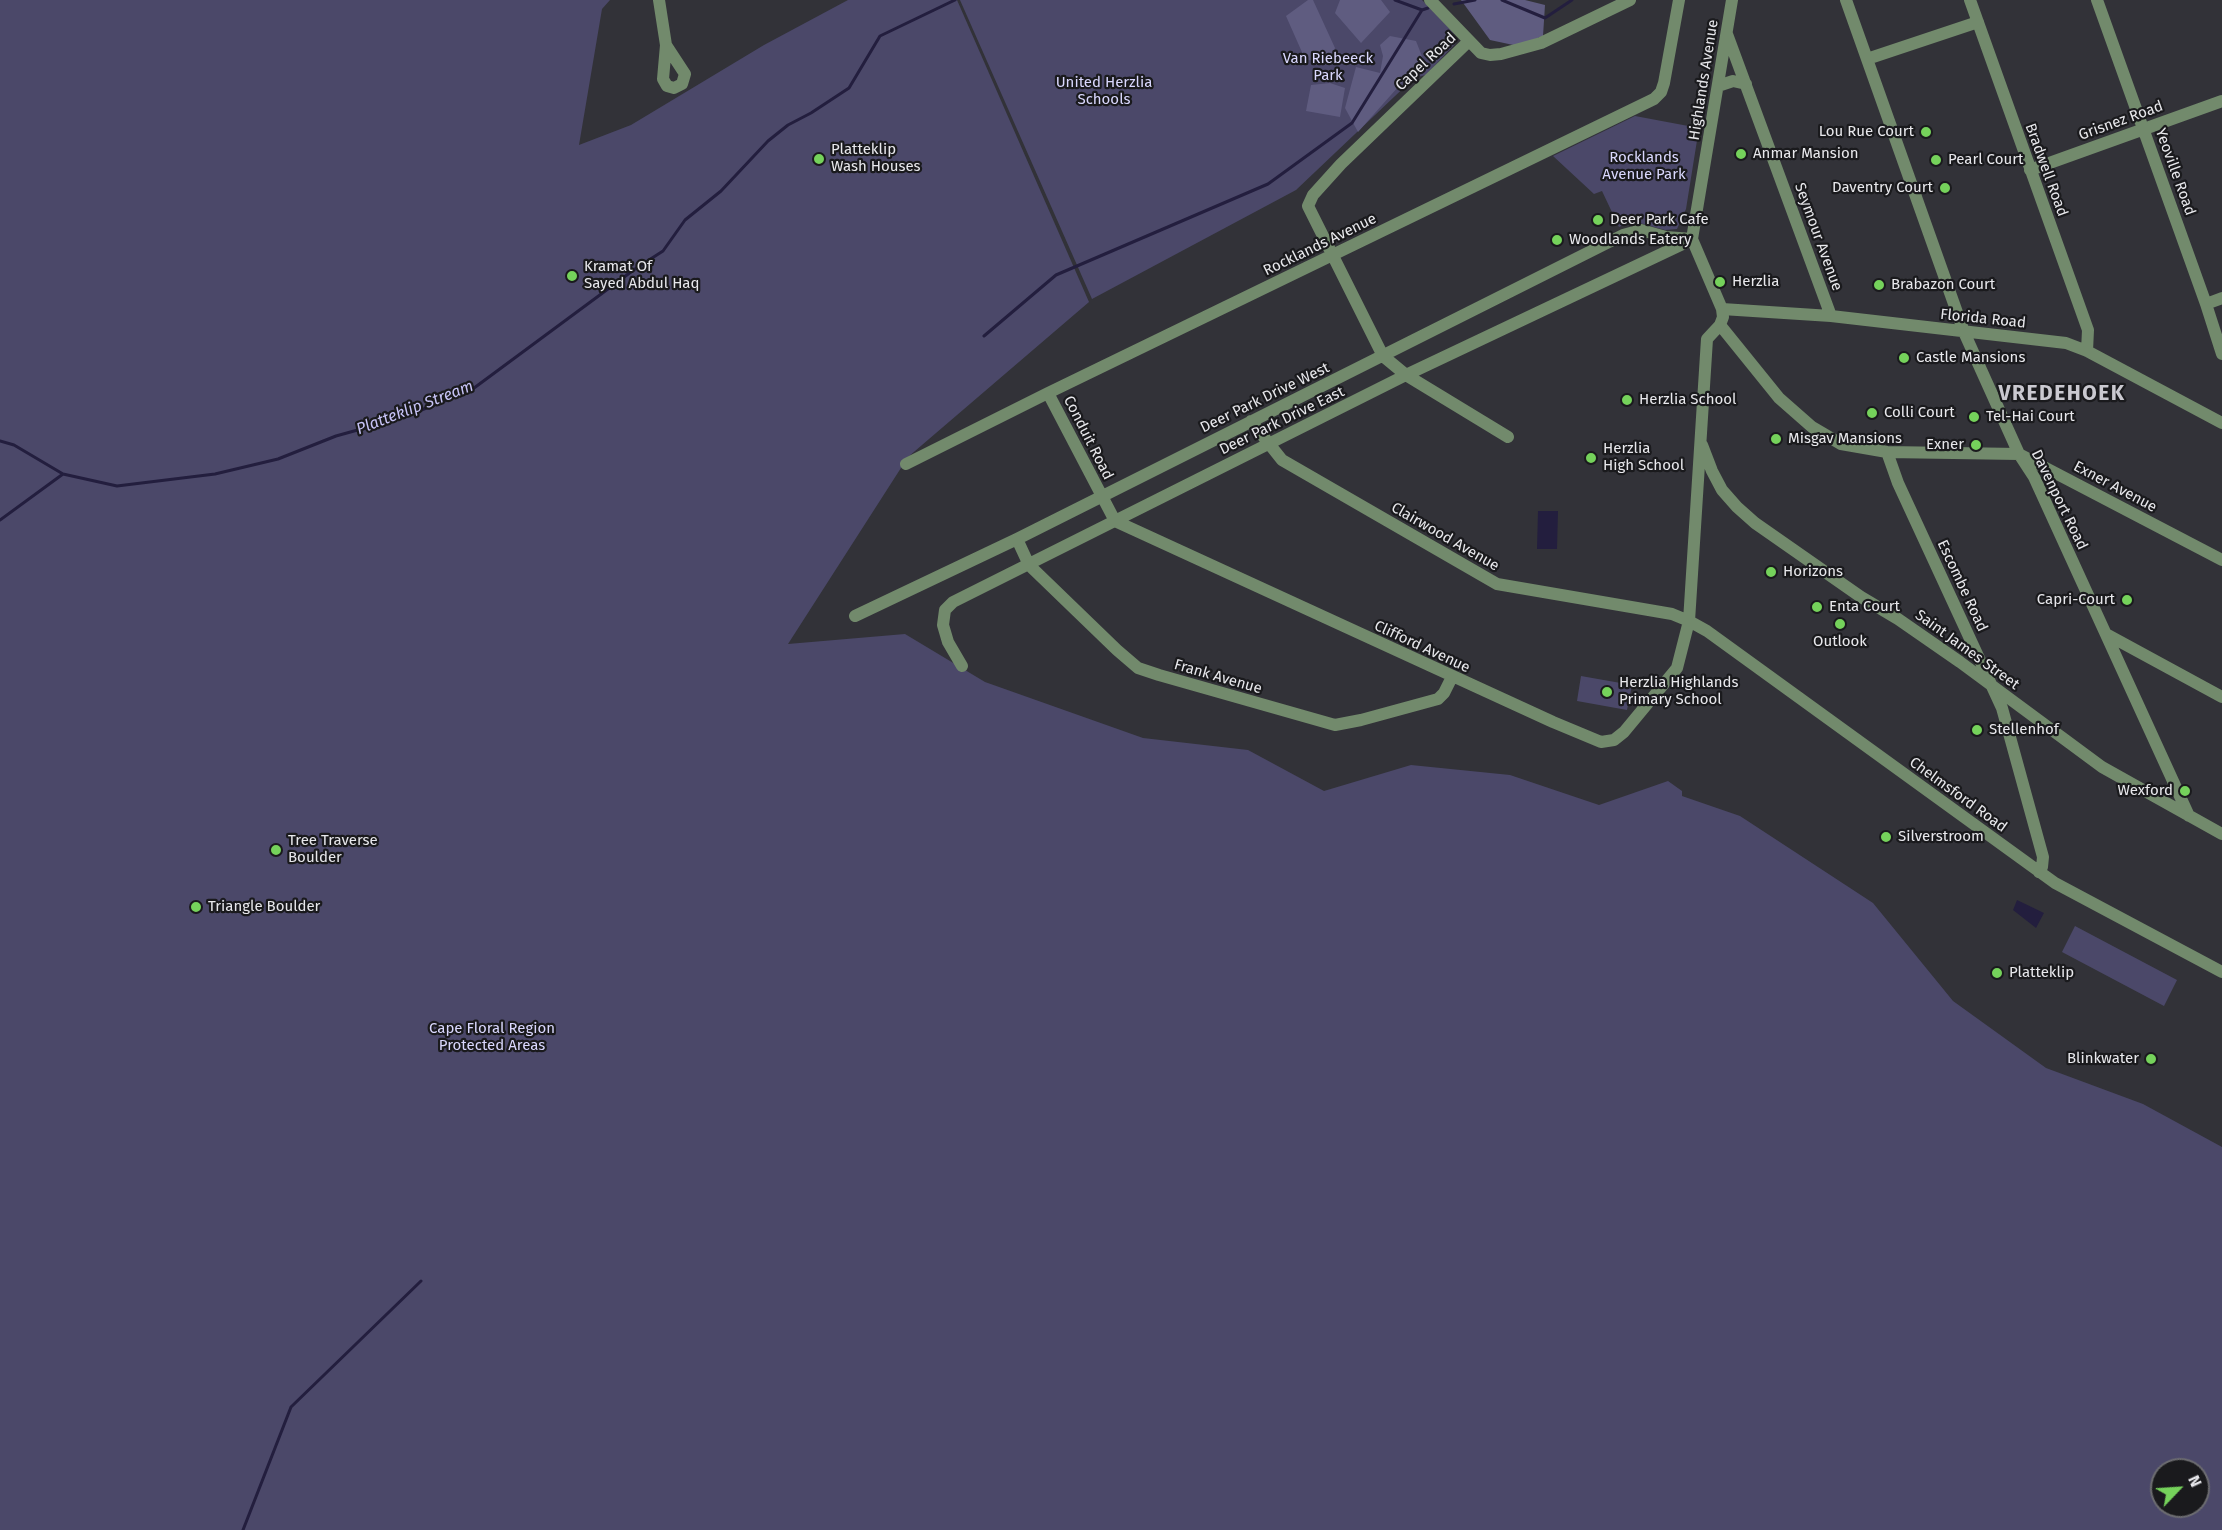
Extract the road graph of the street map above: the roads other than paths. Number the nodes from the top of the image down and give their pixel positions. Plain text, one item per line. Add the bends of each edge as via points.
1 (659, 0) edge
2 (1430, 0) edge
3 (1630, 0) edge
4 (1679, 0) edge
5 (1732, 0) edge
6 (1846, 0) edge
7 (1970, 0) edge
8 (2097, 0) edge
9 (1978, 22) junction
10 (1727, 33) junction
11 (1468, 41) junction
12 (666, 45) dead end
13 (1867, 59) junction
14 (1746, 84) junction
15 (1718, 86) junction
16 (2222, 101) edge
17 (2143, 129) junction
18 (2030, 170) junction
19 (1641, 230) junction
20 (1692, 239) junction
21 (1332, 256) junction
22 (1652, 257) junction
23 (2222, 298) edge
24 (2206, 304) junction
25 (1722, 309) junction
26 (1831, 316) junction
27 (1720, 324) junction
28 (1964, 332) junction
29 (2087, 351) junction
30 (2222, 354) edge
31 (1383, 356) junction
32 (1406, 375) junction
33 (1048, 393) junction
34 (1251, 421) junction
35 (2222, 423) edge
36 (1508, 437) dead end
37 (1700, 438) junction
38 (1270, 445) junction
39 (1887, 452) junction
40 (2019, 454) junction
41 (906, 464) dead end
42 (1101, 497) junction
43 (1115, 521) junction
44 (1017, 539) junction
45 (2222, 560) edge
46 (1029, 565) junction
47 (855, 616) dead end
48 (1689, 621) junction
49 (2106, 634) junction
50 (2148, 658) junction
51 (962, 666) dead end
52 (2122, 668) junction
53 (1452, 677) junction
54 (1992, 686) junction
55 (2222, 697) edge
56 (2169, 773) junction
57 (2159, 799) junction
58 (2189, 816) junction
59 (2222, 834) edge
60 (2039, 872) junction
61 (2222, 972) edge

1 - 12 street
2 - 11 street
3 - 11 street, Capel Road via 1548,40 1501,54 1481,53
4 - 21 street, Rocklands Avenue via 1664,83 1654,99
5 - 10 street, Highlands Avenue
6 - 13 street, Davenport Road
7 - 9 street, Bradwell Road
8 - 17 street, Yeoville Road
9 - 13 street
9 - 18 street, Bradwell Road
10 - 14 street, Seymour Avenue
10 - 15 street, Highlands Avenue
11 - 21 street, Capel Road via 1313,195 1308,206
13 - 28 street, Davenport Road
14 - 15 street via 1733,81
14 - 26 street, Seymour Avenue
15 - 20 street, Highlands Avenue
16 - 17 street, Grisnez Road
17 - 18 street, Grisnez Road
17 - 24 street, Yeoville Road
18 - 29 street, Bradwell Road via 2088,330
19 - 20 street
19 - 22 street via 1652,242
19 - 31 street, Deer Park Drive West via 1623,235
20 - 22 street, Deer Park Drive East
20 - 25 street
21 - 31 street
21 - 33 street, Rocklands Avenue
22 - 32 street, Deer Park Drive East
23 - 24 street
24 - 30 street, Yeoville Road
25 - 26 street, Florida Road
25 - 27 street
26 - 28 street, Florida Road
27 - 37 street via 1707,339
27 - 39 street, Exner Avenue via 1779,398 1812,427 1841,444
28 - 29 street, Florida Road via 2066,343
28 - 40 street, Davenport Road
29 - 35 street, Florida Road
31 - 32 street
31 - 34 street, Deer Park Drive West
32 - 36 street
32 - 38 street, Deer Park Drive East
33 - 41 street, Rocklands Avenue
33 - 42 street, Conduit Road
34 - 38 street, Clairwood Avenue
34 - 42 street, Deer Park Drive West
37 - 48 street
37 - 54 street, Saint James Street via 1722,490 1755,523
38 - 43 street, Deer Park Drive East
38 - 48 street, Clairwood Avenue via 1282,460 1497,584 1672,614
39 - 40 street, Exner Avenue
39 - 54 street, Escombe Road
40 - 45 street, Exner Avenue
40 - 49 street, Davenport Road via 2034,477
42 - 43 street
42 - 44 street, Deer Park Drive West
43 - 46 street, Deer Park Drive East
43 - 53 street, Clifford Avenue
44 - 46 street, Frank Avenue
44 - 47 street, Deer Park Drive West
46 - 51 street, Deer Park Drive East via 946,606 944,632
46 - 53 street, Frank Avenue via 1138,668 1325,723 1348,723 1432,701 1444,693
48 - 53 street, Clifford Avenue via 1677,668 1624,732 1608,742 1590,738
48 - 60 street, Chelmsford Road
49 - 50 street
49 - 52 street, Davenport Road
50 - 52 street via 2132,658
50 - 55 street
52 - 56 street, Davenport Road
54 - 57 street, Saint James Street via 2102,766
54 - 60 street, Escombe Road via 2002,708 2043,857
56 - 57 street via 2168,788
56 - 58 street, Davenport Road
57 - 58 street, Saint James Street
58 - 59 street, Saint James Street
60 - 61 street, Chelmsford Road

